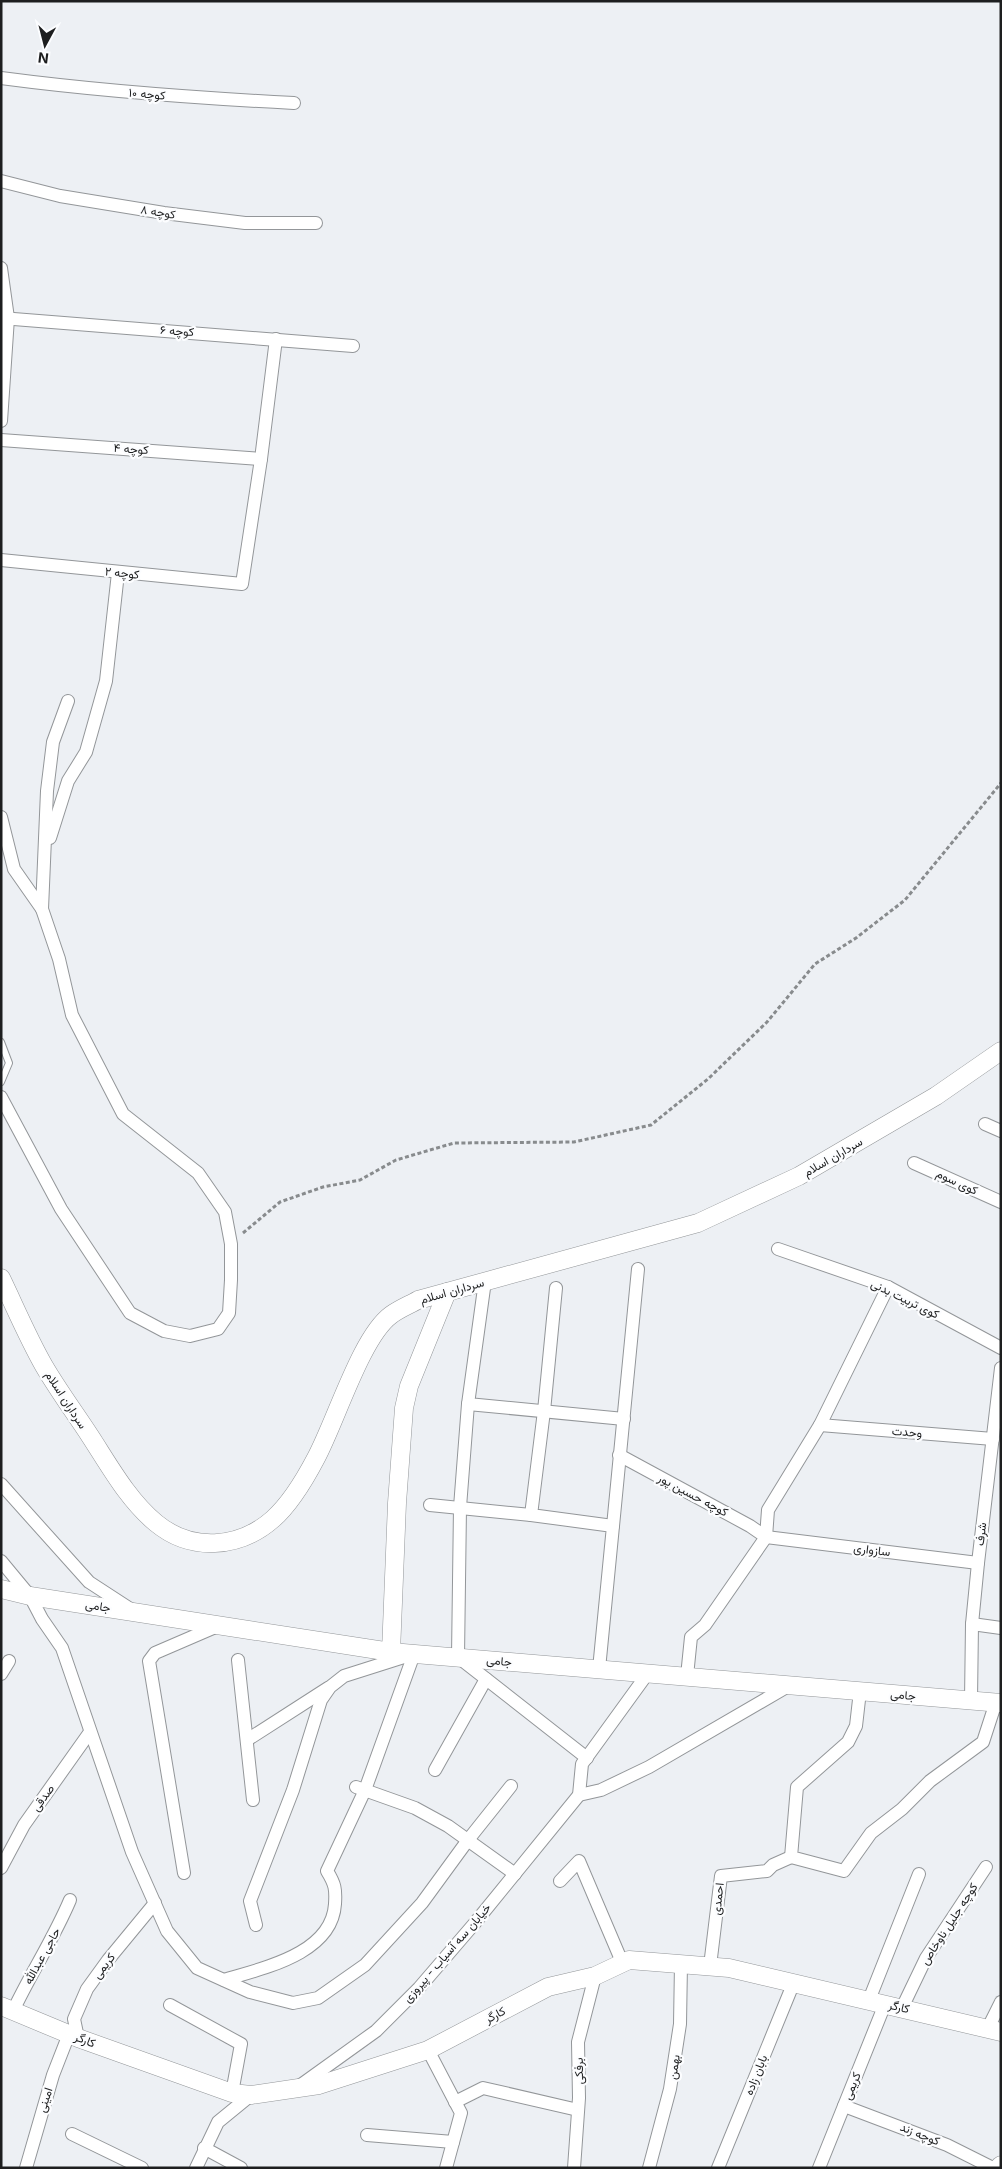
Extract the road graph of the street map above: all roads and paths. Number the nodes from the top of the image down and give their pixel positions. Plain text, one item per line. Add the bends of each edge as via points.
1 (1, 78) edge
2 (294, 103) dead end
3 (1, 181) edge
4 (316, 223) dead end
5 (1, 268) edge
6 (4, 318) edge
7 (276, 339) junction
8 (353, 346) dead end
9 (1, 421) edge
10 (1, 440) edge
11 (261, 459) junction
12 (1, 560) edge
13 (118, 572) junction
14 (68, 701) dead end
15 (1001, 782) edge
16 (1, 818) edge
17 (46, 853) junction
18 (42, 909) junction
19 (1, 1042) edge
20 (1001, 1051) edge
21 (1, 1082) edge
22 (1, 1098) edge
23 (985, 1124) dead end
24 (1001, 1131) edge
25 (914, 1162) dead end
26 (1001, 1202) edge
27 (231, 1244) junction
28 (778, 1248) dead end
29 (638, 1269) dead end
30 (1, 1278) edge
31 (485, 1281) junction
32 (888, 1287) junction
33 (556, 1288) dead end
34 (448, 1292) junction
35 (1001, 1348) edge
36 (1001, 1368) edge
37 (468, 1404) junction
38 (544, 1412) junction
39 (624, 1418) junction
40 (820, 1425) junction
41 (993, 1439) junction
42 (619, 1455) junction
43 (1, 1484) edge
44 (430, 1505) dead end
45 (460, 1508) junction
46 (530, 1515) junction
47 (612, 1526) junction
48 (766, 1537) junction
49 (1, 1561) edge
50 (978, 1563) junction
51 (1, 1589) edge
52 (30, 1596) junction
53 (134, 1612) junction
54 (972, 1624) junction
55 (220, 1625) junction
56 (1001, 1628) edge
57 (391, 1652) junction
58 (414, 1654) junction
59 (458, 1658) junction
60 (238, 1660) dead end
61 (9, 1661) dead end
62 (599, 1669) junction
63 (648, 1673) junction
64 (1, 1674) edge
65 (687, 1676) junction
66 (486, 1679) junction
67 (790, 1685) junction
68 (330, 1687) junction
69 (860, 1691) junction
70 (970, 1700) junction
71 (998, 1703) edge
72 (90, 1732) junction
73 (247, 1740) junction
74 (587, 1758) junction
75 (435, 1770) dead end
76 (511, 1786) dead end
77 (360, 1788) junction
78 (579, 1795) junction
79 (253, 1800) dead end
80 (468, 1840) junction
81 (790, 1858) junction
82 (986, 1867) dead end
83 (1, 1868) edge
84 (184, 1873) dead end
85 (515, 1874) junction
86 (919, 1874) dead end
87 (560, 1881) dead end
88 (70, 1900) dead end
89 (155, 1903) junction
90 (256, 1925) dead end
91 (622, 1962) junction
92 (681, 1964) junction
93 (710, 1966) junction
94 (595, 1976) junction
95 (224, 1980) junction
96 (794, 1982) junction
97 (1001, 2002) edge
98 (885, 2004) junction
99 (170, 2005) dead end
100 (5, 2010) edge
101 (995, 2030) edge
102 (74, 2036) junction
103 (428, 2050) junction
104 (295, 2089) junction
105 (232, 2093) junction
106 (251, 2095) junction
107 (455, 2102) junction
108 (844, 2106) junction
109 (578, 2110) junction
110 (72, 2134) dead end
111 (367, 2135) dead end
112 (453, 2142) junction
113 (204, 2148) junction
114 (1001, 2165) edge
115 (26, 2168) edge
116 (142, 2168) edge
117 (196, 2168) edge
118 (241, 2168) edge
119 (446, 2168) edge
120 (574, 2168) edge
121 (649, 2168) edge
122 (718, 2168) edge
123 (819, 2168) edge
124 (993, 2168) edge
125 (998, 2168) edge

1 - 2 street, کوچه ۱۰ via 180,97
3 - 4 street, کوچه ۸ via 60,196 164,213 245,223
5 - 6 street
6 - 7 street, کوچه ۶
6 - 9 street
7 - 8 street, کوچه ۶
7 - 11 street
10 - 11 street, کوچه ۴
11 - 13 street, کوچه ۲ via 242,584
12 - 13 street, کوچه ۲
13 - 17 street via 106,681 86,752 68,781
14 - 17 street via 53,742 47,791
15 - 27 path via 905,900 856,938 815,964 767,1022 708,1079 651,1125 574,1142 454,1143 396,1160 360,1180 323,1187 280,1202
16 - 18 street via 14,869
17 - 18 street
18 - 27 street via 59,959 72,1015 123,1114 198,1173 224,1212
19 - 21 lane via 9,1063
20 - 31 street, سرداران اسلام via 936,1096 799,1176 698,1223
22 - 27 street via 61,1208 130,1313 164,1331 190,1336 218,1329 230,1313
23 - 24 street
25 - 26 street, کوی سوم
28 - 32 street, کوی تربیت بدنی
29 - 39 street
30 - 34 street, سرداران اسلام via 44,1366 118,1478 156,1523 175,1536 208,1544 242,1539 274,1519 316,1458 371,1337 390,1316 418,1300
31 - 34 street, سرداران اسلام
31 - 37 street
32 - 35 street, کوی تربیت بدنی
32 - 40 street
33 - 38 street
34 - 57 street via 409,1386 404,1408
36 - 41 street, شرف
37 - 38 street
37 - 45 street
38 - 39 street
38 - 46 street
39 - 42 street
40 - 41 street, وحدت
40 - 48 street via 768,1510
41 - 50 street, شرف
42 - 47 street
42 - 48 street, کوچه حسین پور
43 - 53 street via 89,1582
44 - 45 street
45 - 46 street
45 - 59 street
46 - 47 street
47 - 62 street
48 - 50 street, سازواری
48 - 65 street via 705,1625 691,1637
49 - 52 street
50 - 54 street, شرف
51 - 52 street, جامی
52 - 53 street, جامی
52 - 72 street via 62,1648
53 - 55 street, جامی
54 - 56 street
54 - 70 street, شرف
55 - 57 street, جامی
55 - 84 street via 156,1653 149,1662
57 - 58 street, جامی
58 - 59 street, جامی
58 - 68 street via 344,1676
58 - 77 street
59 - 62 street, جامی
59 - 66 street
60 - 73 street
61 - 64 street
62 - 63 street, جامی
63 - 65 street, جامی
63 - 74 street
65 - 67 street, جامی
66 - 74 street
66 - 75 street
67 - 69 street, جامی
67 - 78 street via 649,1767 601,1790
68 - 73 street
68 - 90 street via 321,1700 293,1790 250,1901
69 - 70 street, جامی
69 - 81 street via 856,1726 848,1742 797,1787
70 - 71 street, جامی
71 - 81 street via 984,1742 930,1780 902,1809 871,1833 844,1871
72 - 83 street, صدقی via 24,1825
72 - 89 street via 132,1852
73 - 79 street
74 - 78 street via 582,1764
76 - 80 street
77 - 80 street via 415,1808
77 - 95 street via 327,1871 335,1884 335,1901 334,1918 325,1931 310,1948 265,1969
78 - 85 street, خیابان سه آسیاب - پیروزی
80 - 85 street
80 - 95 street via 422,1903 365,1965 318,1998 292,2004 250,1992
81 - 93 street, احمدی via 773,1865 767,1872 721,1876
82 - 98 street, کوچه جلیل ناوخاص via 926,1958
85 - 104 street, خیابان سه آسیاب - پیروزی via 419,1988 376,2031
86 - 98 street
87 - 91 street via 579,1861
88 - 100 street, حاجی عبدالله via 59,1927
89 - 95 street via 167,1931 197,1968
89 - 102 street, کریمی via 87,1989 74,2019
91 - 92 street, کارگر
91 - 94 street, کارگر
92 - 93 street, کارگر
92 - 121 street, بهمن via 680,2024 670,2089
93 - 96 street, کارگر
94 - 103 street, کارگر via 548,1987
94 - 109 street, برفکی via 578,2042
96 - 98 street, کارگر
96 - 122 street, بابان زاده
97 - 101 street
98 - 101 street, کارگر
98 - 108 street, کریمی
99 - 105 street via 242,2044
100 - 102 street, کارگر
102 - 105 street, کارگر
102 - 115 street, امینی via 50,2084
103 - 104 street, کارگر via 319,2085
103 - 107 street
104 - 106 street, کارگر
105 - 106 street, کارگر
106 - 113 street via 218,2122
107 - 109 street via 483,2088
107 - 112 street via 461,2113
108 - 123 street, کریمی
108 - 124 street, کوچه زند via 947,2145
109 - 120 street, برفکی
110 - 116 street
111 - 112 street
112 - 119 street
113 - 117 street
113 - 118 street
114 - 125 street

